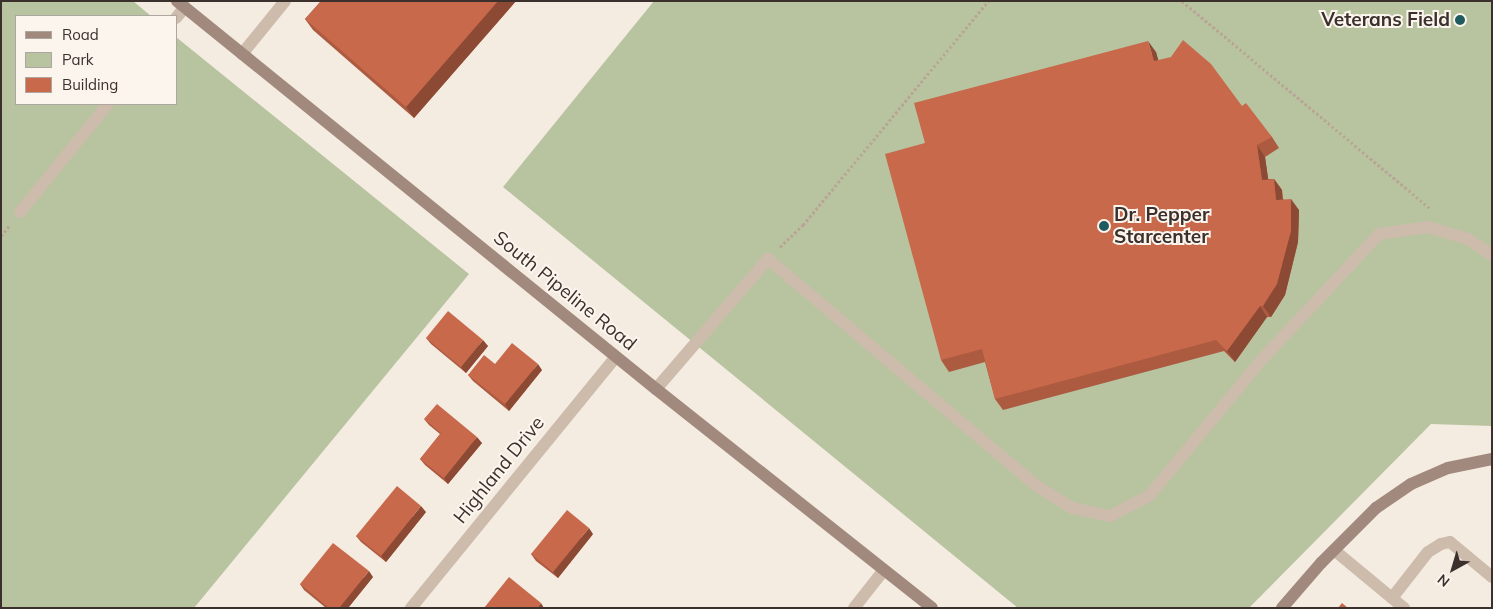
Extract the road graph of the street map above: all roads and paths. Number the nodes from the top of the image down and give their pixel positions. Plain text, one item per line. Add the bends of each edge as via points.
1 (285, 1) edge
2 (988, 1) edge
3 (1182, 1) edge
4 (181, 4) edge
5 (242, 54) junction
6 (107, 105) edge
7 (20, 212) dead end
8 (1438, 214) dead end
9 (1492, 255) edge
10 (768, 259) junction
11 (616, 357) junction
12 (656, 390) junction
13 (1492, 458) edge
14 (1334, 550) junction
15 (884, 570) junction
16 (1492, 577) edge
17 (1392, 598) junction
18 (411, 608) edge
19 (854, 608) edge
20 (932, 608) edge
21 (1282, 608) edge
22 (1404, 608) edge

1 - 5 street
2 - 10 path via 803,225
3 - 8 path
4 - 5 street, South Pipeline Road
5 - 11 street, South Pipeline Road
6 - 7 street
9 - 10 street via 1468,239 1428,227 1379,234 1265,356 1149,496 1110,516 1072,508 1034,484
10 - 12 street
11 - 12 street, South Pipeline Road
11 - 18 street, Highland Drive
12 - 15 street, South Pipeline Road
13 - 14 street via 1448,468 1411,484 1376,508
14 - 17 street
14 - 21 street
15 - 19 street
15 - 20 street, South Pipeline Road
16 - 17 street via 1450,542 1428,552
17 - 22 street

